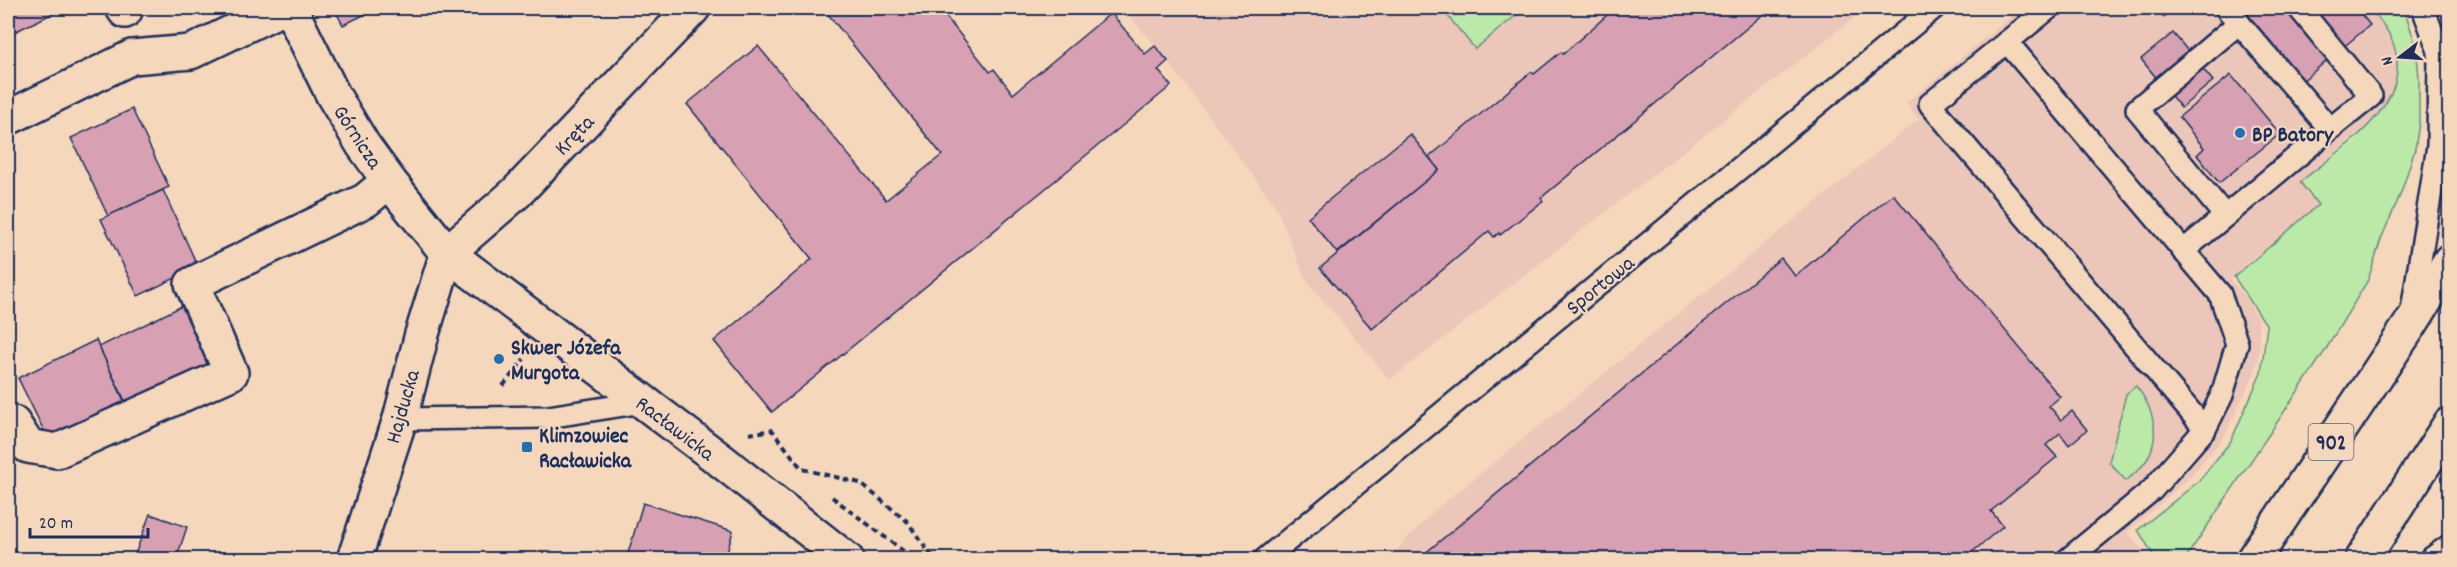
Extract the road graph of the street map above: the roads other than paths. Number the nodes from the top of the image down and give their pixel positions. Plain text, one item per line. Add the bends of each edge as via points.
1 (282, 8) edge
2 (290, 8) edge
3 (693, 8) edge
4 (1934, 8) edge
5 (2049, 8) edge
6 (2300, 8) edge
7 (2423, 8) edge
8 (2233, 15) edge
9 (2007, 42) junction
10 (8, 118) edge
11 (2331, 129) junction
12 (389, 181) junction
13 (2224, 216) junction
14 (2183, 251) junction
15 (447, 253) junction
16 (2450, 261) edge
17 (2410, 325) junction
18 (644, 402) junction
19 (400, 419) junction
20 (9, 420) edge
21 (2450, 424) edge
22 (2205, 429) junction
23 (2450, 545) edge
24 (354, 560) edge
25 (846, 560) edge
26 (1264, 560) edge
27 (2067, 560) edge
28 (2253, 560) edge
29 (2362, 560) edge
30 (2428, 560) edge

1 - 10 street via 191,52 132,57
2 - 12 street, Górnicza via 333,95
3 - 15 street, Kręta via 516,193
4 - 26 lane, Sportowa
5 - 9 lane
6 - 11 lane via 2371,96
7 - 17 lane via 2439,51 2438,146
8 - 11 lane
8 - 13 lane via 2137,109
9 - 14 lane
9 - 22 lane via 1930,104
11 - 13 lane
12 - 15 street, Górnicza
12 - 20 street via 366,200 192,284 231,373 57,451 28,446
13 - 14 lane
14 - 22 lane via 2220,294 2237,344 2222,395
15 - 18 street, Racławicka
15 - 19 street, Hajducka
16 - 17 street, 902
17 - 28 street, 902
18 - 19 lane via 548,417
18 - 25 street, Racławicka
19 - 24 street, Hajducka
21 - 29 street
22 - 27 lane via 2152,490
23 - 30 lane

